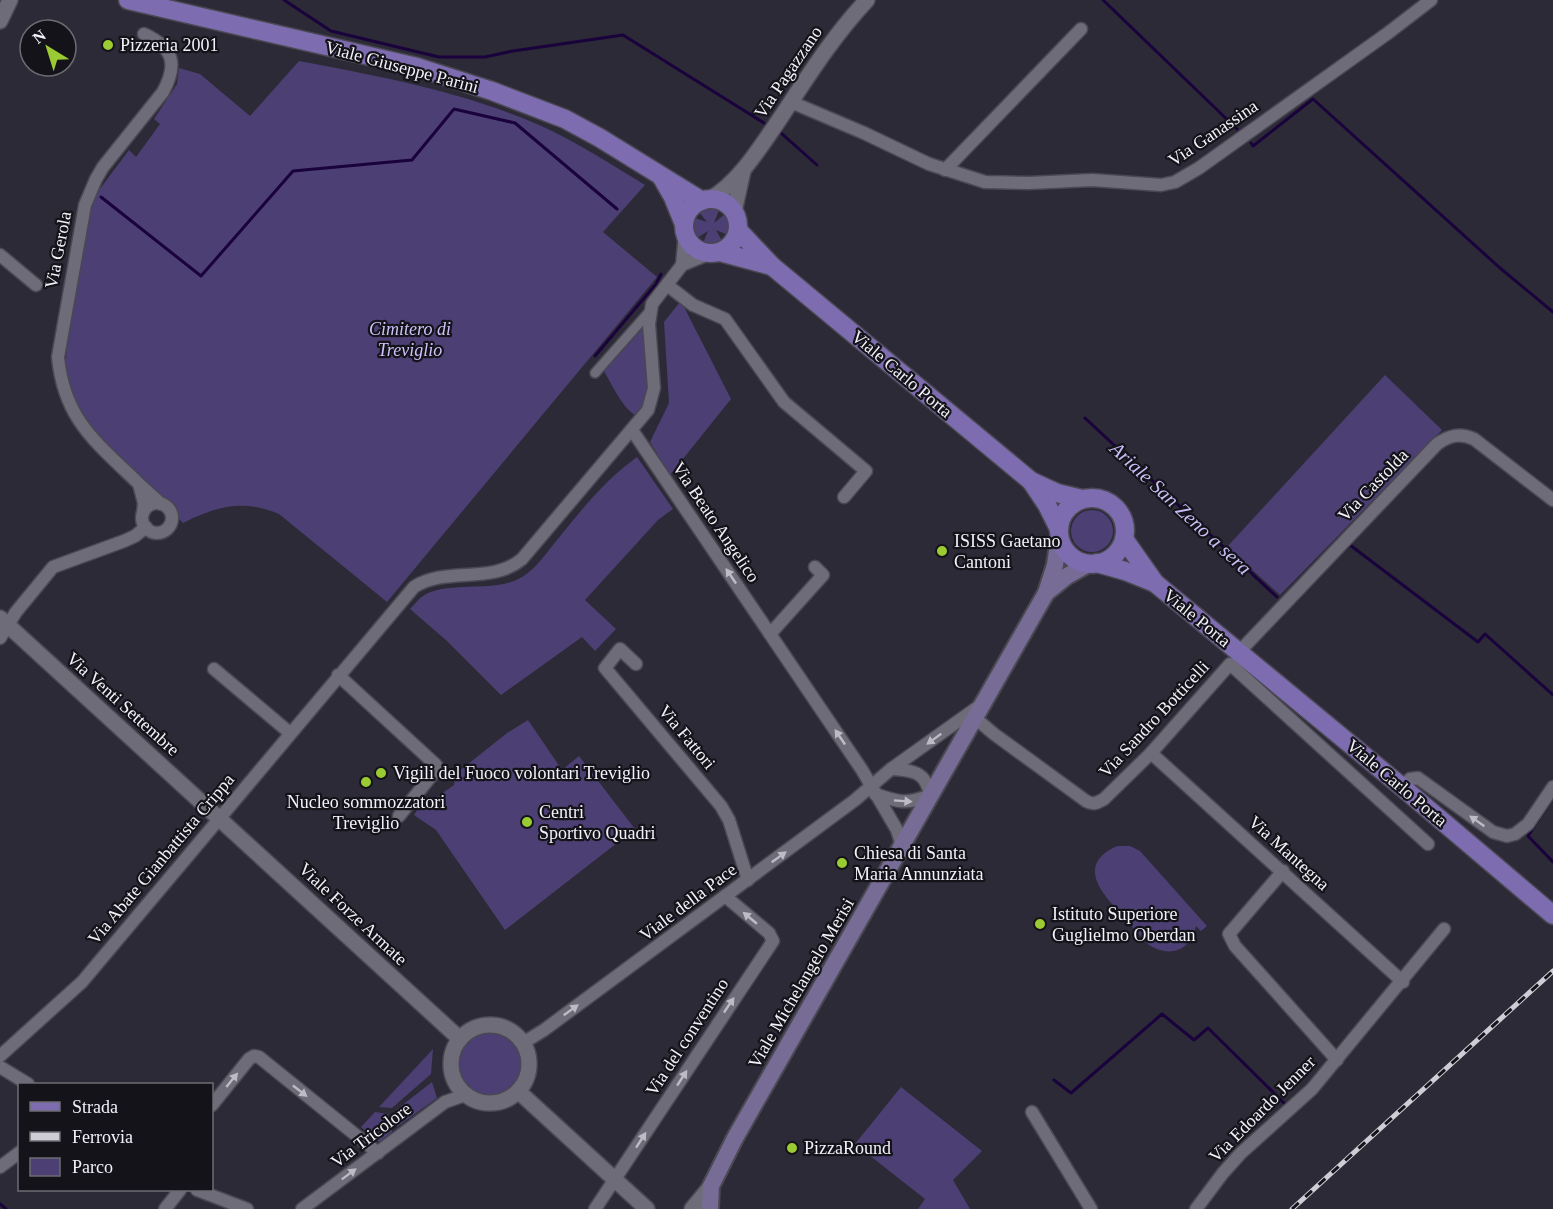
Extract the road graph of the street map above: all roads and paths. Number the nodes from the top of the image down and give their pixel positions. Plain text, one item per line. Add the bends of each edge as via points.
1 (10, 0) edge
2 (128, 0) edge
3 (867, 0) edge
4 (1431, 0) edge
5 (0, 21) edge
6 (1082, 29) dead end
7 (144, 34) dead end
8 (791, 102) junction
9 (744, 167) junction
10 (945, 170) junction
11 (661, 176) junction
12 (706, 200) junction
13 (734, 212) junction
14 (684, 228) junction
15 (738, 230) junction
16 (715, 253) junction
17 (0, 255) edge
18 (682, 265) junction
19 (772, 266) junction
20 (36, 285) dead end
21 (667, 285) junction
22 (650, 311) junction
23 (595, 374) dead end
24 (632, 430) junction
25 (1031, 481) junction
26 (139, 484) junction
27 (844, 497) dead end
28 (1082, 499) junction
29 (1553, 500) edge
30 (161, 504) junction
31 (143, 513) junction
32 (146, 527) junction
33 (1059, 533) junction
34 (1124, 539) junction
35 (1093, 564) junction
36 (815, 567) dead end
37 (1155, 583) junction
38 (1046, 593) junction
39 (3, 628) edge
40 (770, 634) junction
41 (1239, 652) junction
42 (636, 664) dead end
43 (214, 669) dead end
44 (338, 675) junction
45 (978, 711) junction
46 (290, 733) junction
47 (1151, 753) junction
48 (891, 769) junction
49 (1402, 787) junction
50 (1553, 787) edge
51 (874, 790) junction
52 (930, 795) junction
53 (399, 816) dead end
54 (219, 818) junction
55 (1428, 844) dead end
56 (902, 846) junction
57 (1283, 871) junction
58 (748, 880) junction
59 (725, 896) junction
60 (1553, 915) edge
61 (1444, 929) dead end
62 (1403, 982) junction
63 (460, 1039) junction
64 (523, 1043) junction
65 (0, 1056) edge
66 (1337, 1060) junction
67 (0, 1067) edge
68 (26, 1083) edge
69 (518, 1091) junction
70 (465, 1095) junction
71 (213, 1104) edge
72 (1032, 1113) dead end
73 (378, 1153) junction
74 (18, 1154) edge
75 (0, 1167) edge
76 (616, 1179) junction
77 (711, 1186) junction
78 (179, 1191) edge
79 (200, 1191) edge
80 (165, 1209) edge
81 (247, 1209) edge
82 (302, 1209) edge
83 (595, 1209) edge
84 (647, 1209) edge
85 (692, 1209) edge
86 (710, 1209) edge
87 (1090, 1209) edge
88 (1196, 1209) edge

1 - 5 street
2 - 11 main road, Viale Giuseppe Parini via 417,67 492,91 565,119
3 - 8 street, Via Pagazzano via 843,26
4 - 10 street, Via Ganassina via 1175,182 985,182
6 - 10 street
7 - 26 street, Via Gerola via 166,48 172,70 163,92 99,173 85,205 58,357 64,394 78,422
8 - 9 street, Via Pagazzano
8 - 10 street, Via Ganassina
9 - 12 street, Via Pagazzano via 721,193
9 - 13 street, Via Pagazzano
11 - 12 main road, Viale Giuseppe Parini
11 - 14 main road
12 - 13 main road via 724,202
12 - 14 main road via 689,210
13 - 15 main road
14 - 16 main road, Viale Carlo Porta via 693,247
14 - 18 street
15 - 16 main road via 732,244
15 - 19 main road, Viale Carlo Porta
16 - 18 street
16 - 19 main road, Viale Carlo Porta
17 - 20 street
18 - 21 street
19 - 25 main road, Viale Carlo Porta
21 - 22 street
21 - 27 street via 693,305 725,319 783,402 866,471
22 - 23 street
22 - 24 street, Via Abate Gianbattista Crippa via 653,395 648,410
40 -> 24 street, Via Beato Angelico
24 - 44 street, Via Abate Gianbattista Crippa via 520,561 500,572 436,577 420,583
25 - 28 main road, Viale Carlo Porta
25 - 33 main road, Viale Carlo Porta
26 - 30 street, Via Gerola
26 - 31 street
28 - 33 main road via 1065,511
28 - 34 main road, Viale Carlo Porta via 1101,499 1118,510 1123,519
29 - 41 street, Via Castolda via 1474,439 1450,436 1437,444
30 - 31 street via 152,504
30 - 32 street via 170,511 170,524 159,532
31 - 32 street
32 - 39 street via 124,541 53,567
33 - 35 main road, Viale Carlo Porta via 1072,558
33 - 38 main road, Viale Michelangelo Merisi
34 - 35 main road via 1114,555
34 - 37 main road
35 - 37 main road, Viale Carlo Porta
35 - 38 main road, Viale Michelangelo Merisi via 1067,576
36 - 40 street via 823,575
37 - 41 main road, Viale Porta
38 - 45 main road, Viale Michelangelo Merisi
39 - 54 street, Via Venti Settembre
51 -> 40 street, Via Beato Angelico
41 - 49 main road, Viale Carlo Porta
42 - 58 street, Via Fattori via 620,649 604,668 721,806
43 - 46 street
44 - 46 street, Via Abate Gianbattista Crippa
44 - 53 street via 436,765
45 - 47 street, Via Sandro Botticelli via 994,734 1091,804 1104,799
45 -> 48 street, Viale della Pace
45 - 52 main road, Viale Michelangelo Merisi
46 - 54 street, Via Abate Gianbattista Crippa
47 - 55 street, Via Sandro Botticelli via 1230,664
47 - 57 street, Via Mantegna
48 - 51 street, Viale della Pace
48 - 52 street via 924,778
50 -> 49 street via 1528,825 1508,836 1493,832 1418,778 1410,779
49 - 60 main road, Viale Carlo Porta
51 -> 52 street via 902,802 916,802
51 - 56 street
58 -> 51 street, Viale della Pace
52 - 56 main road, Viale Michelangelo Merisi
54 - 63 street, Viale Forze Armate
54 - 65 street, Via Abate Gianbattista Crippa via 82,982
56 - 77 main road, Viale Michelangelo Merisi
57 - 62 street, Via Mantegna
57 - 66 street via 1229,934
58 - 59 street, Viale della Pace
64 -> 59 street, Viale della Pace
76 -> 59 street, Via del conventino via 773,941 769,933
61 - 62 street, Via Edoardo Jenner
62 - 66 street, Via Edoardo Jenner
63 - 64 street via 474,1028 492,1025 509,1030
63 - 70 street via 453,1050 450,1068 456,1085
64 - 69 street via 529,1068
66 - 88 street, Via Edoardo Jenner via 1312,1089 1222,1173
67 - 68 street
69 - 70 street via 490,1104
69 - 76 street
70 - 73 street, Via Tricolore via 446,1102
71 -> 73 street via 254,1056
72 - 87 street
82 -> 73 street, Via Tricolore
74 - 75 street
76 - 83 street, Via del conventino
76 - 84 street
77 - 85 street
77 - 86 main road, Viale Michelangelo Merisi
78 - 80 street
79 - 81 street

